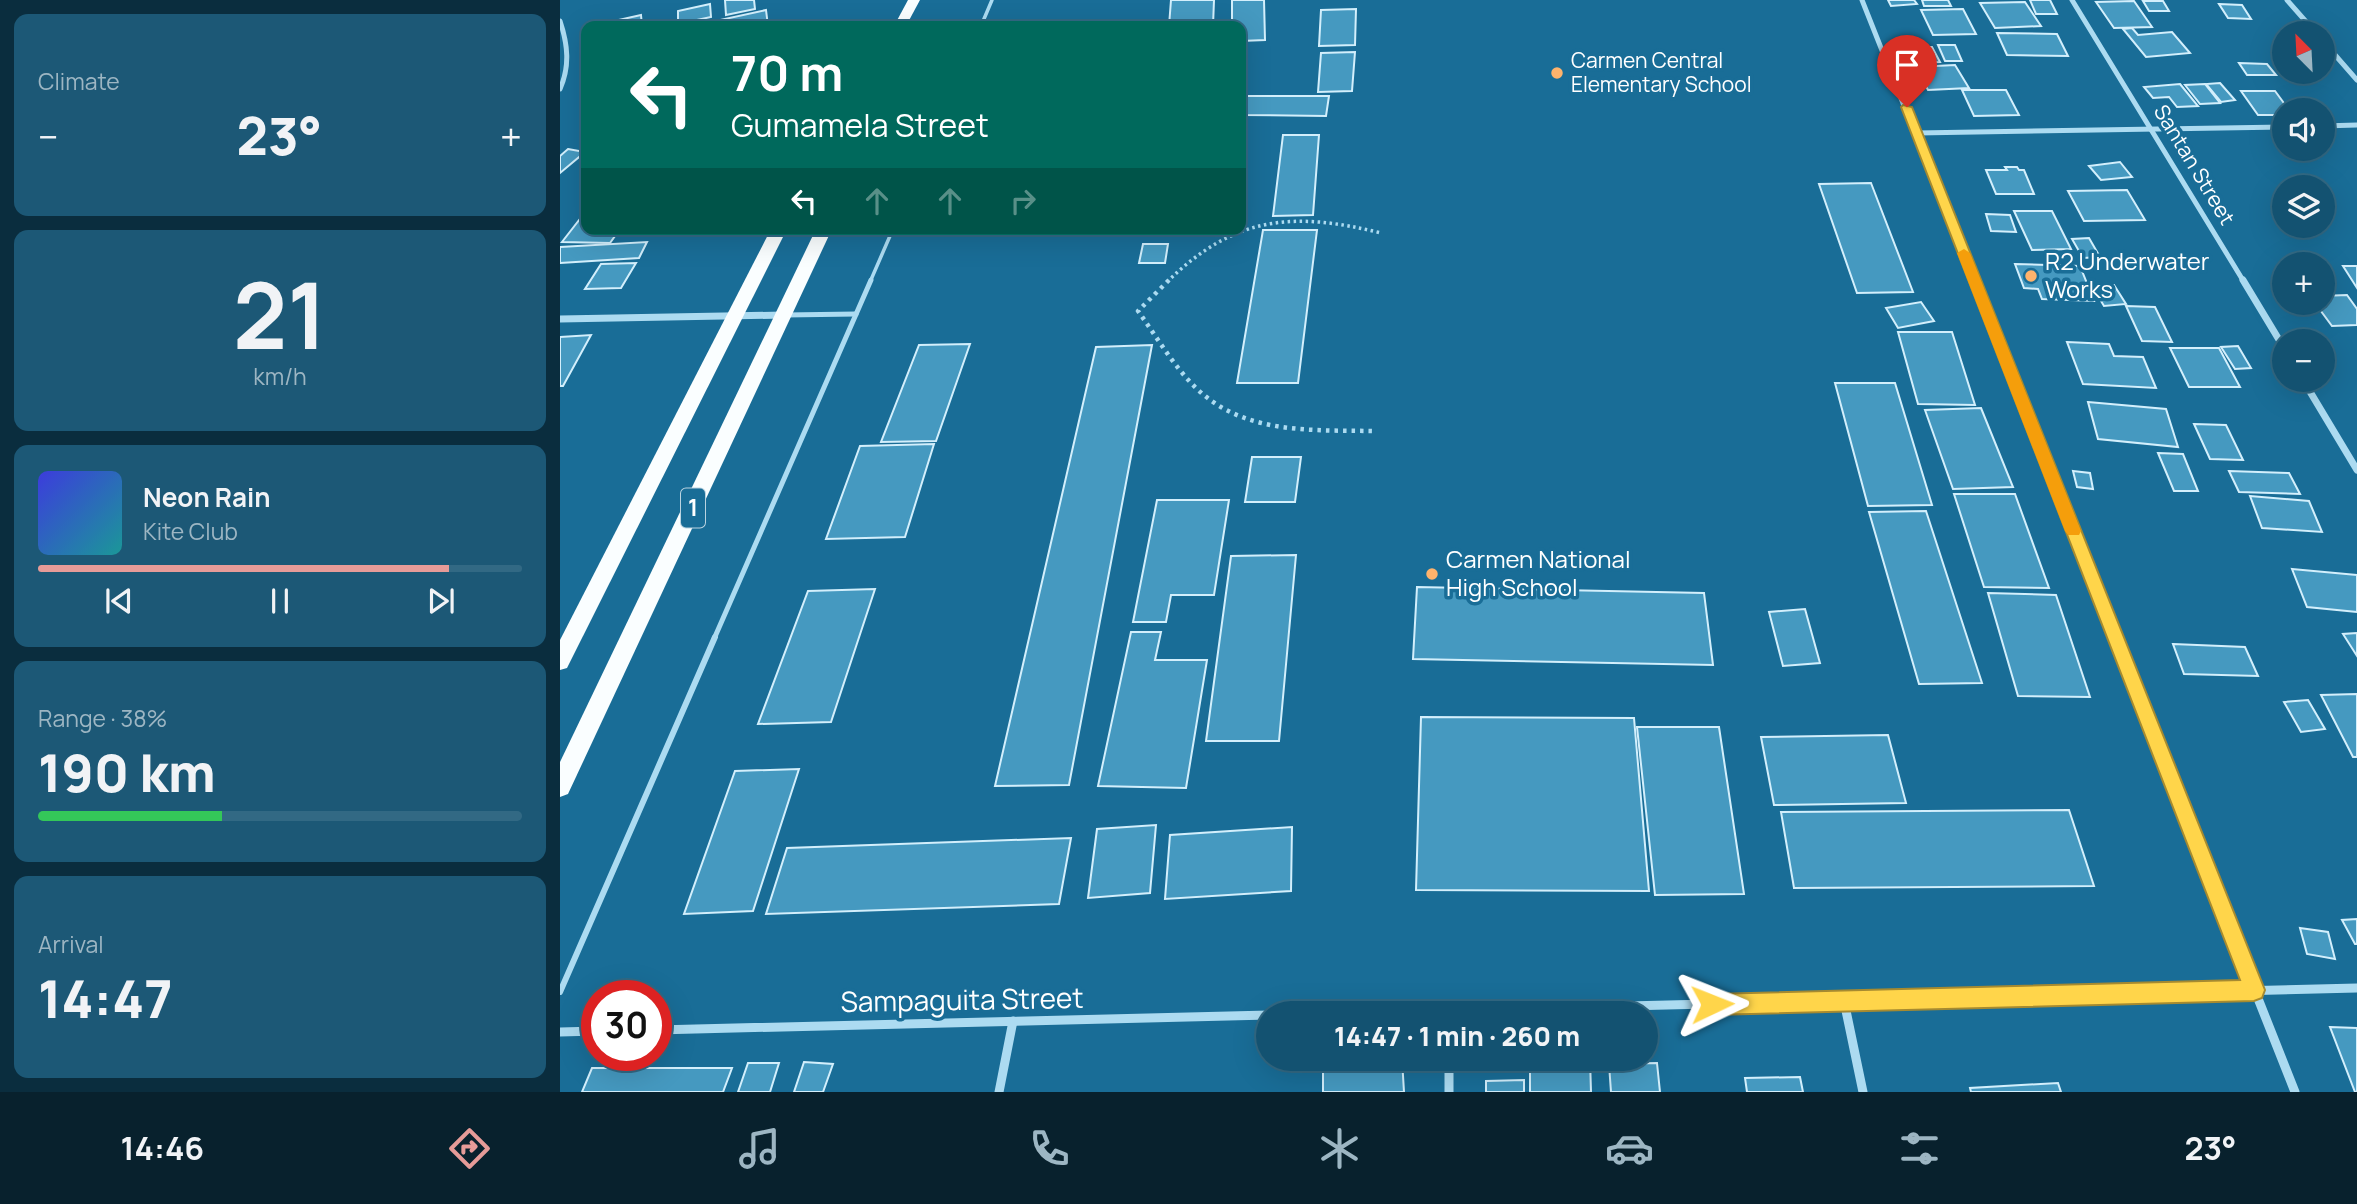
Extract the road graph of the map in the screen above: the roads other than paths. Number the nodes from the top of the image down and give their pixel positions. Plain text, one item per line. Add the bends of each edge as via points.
1 (914, 0) edge
2 (992, 0) edge
3 (1862, 0) edge
4 (2072, 0) edge
5 (2287, 0) edge
6 (560, 21) edge
7 (903, 21) edge
8 (983, 21) edge
9 (2305, 21) edge
10 (2335, 55) edge
11 (2357, 80) edge
12 (560, 89) edge
13 (2357, 125) edge
14 (2335, 126) edge
15 (2272, 127) edge
16 (2152, 130) junction
17 (1917, 133) junction
18 (776, 235) edge
19 (821, 235) edge
20 (890, 235) edge
21 (856, 314) junction
22 (785, 315) junction
23 (735, 316) junction
24 (560, 318) edge
25 (2272, 329) edge
26 (2310, 392) edge
27 (2357, 470) edge
28 (560, 661) edge
29 (560, 786) edge
30 (2357, 988) edge
31 (2254, 990) junction
32 (560, 992) edge
33 (1844, 1001) junction
34 (1658, 1006) edge
35 (1256, 1015) edge
36 (1013, 1021) junction
37 (672, 1030) edge
38 (581, 1031) edge
39 (560, 1032) edge
40 (1449, 1071) edge
41 (999, 1092) edge
42 (1449, 1092) edge
43 (1863, 1092) edge
44 (2295, 1092) edge

1 - 7 highway
2 - 8 lane
3 - 17 street
4 - 16 street, Santan Street
5 - 9 street
6 - 12 street via 568,63
10 - 11 street
13 - 14 street
15 - 16 street
16 - 17 street
16 - 25 street, Santan Street
17 - 31 street
18 - 23 highway, 1
19 - 22 highway, 1
20 - 21 lane
21 - 22 lane
21 - 32 lane
22 - 23 street
22 - 29 highway, 1
23 - 24 street
23 - 28 highway, 1
26 - 27 street
30 - 31 street
31 - 33 street
31 - 44 street
33 - 34 street
33 - 43 street
35 - 36 street, Sampaguita Street
36 - 37 street, Sampaguita Street
36 - 41 street
38 - 39 street
40 - 42 street

